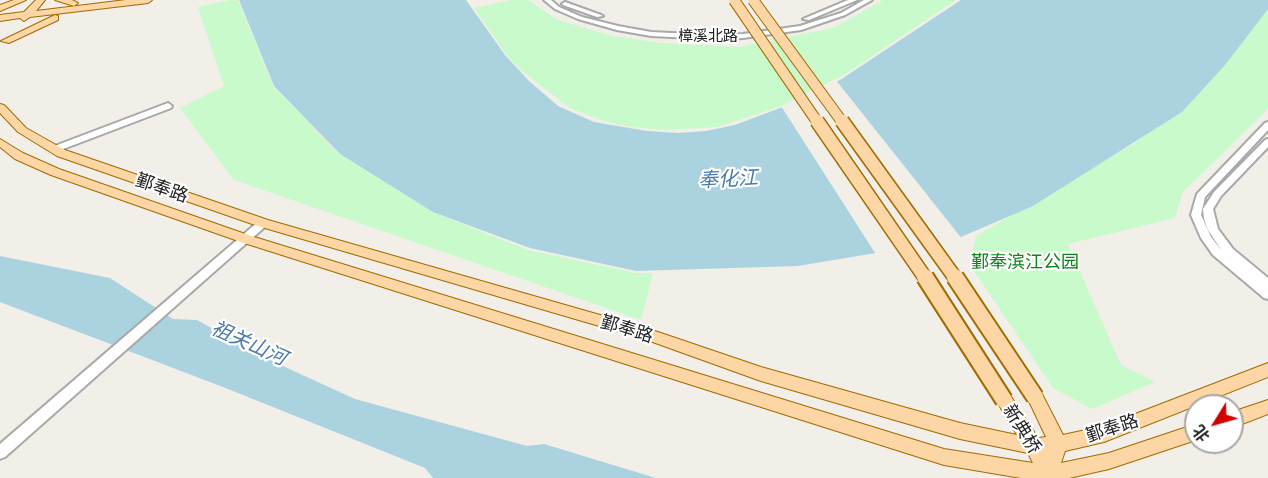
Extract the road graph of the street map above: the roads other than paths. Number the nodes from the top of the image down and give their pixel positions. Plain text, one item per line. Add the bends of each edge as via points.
1 (41, 0) edge
2 (59, 0) edge
3 (94, 0) edge
4 (148, 0) edge
5 (547, 0) edge
6 (557, 0) edge
7 (734, 0) edge
8 (753, 0) edge
9 (854, 0) edge
10 (869, 0) edge
11 (74, 3) junction
12 (31, 4) edge
13 (0, 9) edge
14 (22, 9) edge
15 (85, 9) junction
16 (0, 18) edge
17 (11, 18) junction
18 (0, 29) edge
19 (6, 42) junction
20 (0, 51) edge
21 (168, 106) dead end
22 (0, 107) edge
23 (1268, 124) edge
24 (0, 142) edge
25 (1268, 142) edge
26 (55, 149) junction
27 (263, 223) junction
28 (246, 239) junction
29 (1268, 284) edge
30 (1268, 295) edge
31 (1268, 370) edge
32 (1268, 407) edge
33 (1244, 416) edge
34 (1184, 436) edge
35 (1059, 444) junction
36 (1034, 446) junction
37 (0, 453) edge
38 (1049, 476) edge

1 - 12 main road
2 - 11 main road
3 - 11 main road
4 - 15 main road
5 - 10 street, 樟溪北路 via 580,18 616,28 690,37 743,36 801,28 843,14
6 - 9 street, 樟溪北路 via 622,23 689,31 780,25 808,19
7 - 36 main road, 新典桥, bridge via 924,276
8 - 35 main road, 新典桥, bridge via 935,248 1035,398
11 - 12 main road
12 - 14 main road
13 - 14 main road
14 - 15 main road
14 - 17 main road
14 - 19 main road
15 - 19 main road
16 - 17 main road
17 - 18 main road
19 - 20 main road
21 - 26 street
22 - 26 main road, 鄞奉路 via 22,130
23 - 30 street via 1200,195 1196,209 1200,226 1217,252
24 - 28 main road, 鄞奉路 via 19,156 55,172
25 - 29 street via 1216,194 1208,209 1213,230 1228,252
26 - 27 main road, 鄞奉路
27 - 28 street
27 - 36 main road, 鄞奉路 via 649,335 761,374 960,430
28 - 37 street
28 - 38 main road, 鄞奉路 via 944,457
31 - 35 main road, 鄞奉路 via 1104,434
32 - 33 main road
34 - 38 main road, 鄞奉路
35 - 36 main road, 鄞奉路
35 - 38 main road, 新典桥
36 - 38 main road, 新典桥

